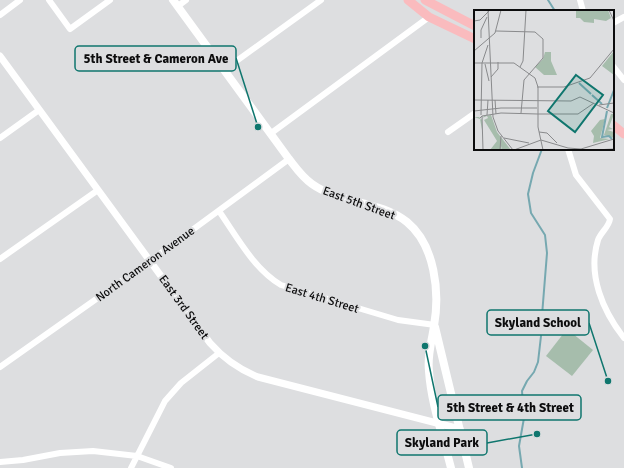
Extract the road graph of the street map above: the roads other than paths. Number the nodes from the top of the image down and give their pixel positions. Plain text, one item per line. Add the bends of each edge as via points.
1 (20, 0) edge
2 (49, 0) edge
3 (110, 0) edge
4 (186, 0) edge
5 (321, 0) edge
6 (408, 0) edge
7 (425, 0) edge
8 (580, 0) edge
9 (176, 3) edge
10 (583, 10) edge
11 (0, 15) edge
12 (624, 17) edge
13 (429, 18) junction
14 (614, 22) edge
15 (474, 25) edge
16 (474, 32) edge
17 (474, 39) edge
18 (0, 56) edge
19 (614, 67) edge
20 (224, 70) junction
21 (624, 80) edge
22 (39, 110) junction
23 (474, 114) edge
24 (614, 127) edge
25 (448, 132) dead end
26 (270, 134) junction
27 (624, 134) edge
28 (0, 138) edge
29 (568, 150) edge
30 (289, 159) junction
31 (98, 190) junction
32 (219, 211) junction
33 (0, 259) edge
34 (150, 261) junction
35 (435, 325) junction
36 (624, 338) edge
37 (219, 352) junction
38 (0, 367) edge
39 (440, 424) junction
40 (460, 428) junction
41 (137, 456) junction
42 (0, 462) edge
43 (131, 468) edge
44 (171, 468) edge
45 (451, 468) edge
46 (469, 468) edge

1 - 11 street
2 - 3 street via 70,29
4 - 9 street
5 - 20 street
6 - 13 main road
7 - 15 main road
8 - 10 street
9 - 20 main road, East 5th Street
12 - 14 street
13 - 16 main road via 440,16
13 - 17 main road
13 - 26 street
18 - 22 street, East 3rd Street
19 - 21 street
20 - 26 main road, East 5th Street
22 - 28 street
22 - 31 street, East 3rd Street
23 - 25 street
24 - 27 main road
26 - 30 main road, East 5th Street
29 - 36 street via 576,175 610,219 598,241 594,272 605,309
30 - 32 street, North Cameron Avenue
30 - 35 main road, East 5th Street via 305,178 318,188 390,212 414,229 424,243 432,265
31 - 33 street
31 - 34 street, East 3rd Street
32 - 34 street, North Cameron Avenue
32 - 35 street, East 4th Street via 257,264 281,285 398,320
34 - 37 street, East 3rd Street
34 - 38 street, North Cameron Avenue
35 - 39 main road, East 5th Street via 428,369
35 - 40 main road, East 5th Street
37 - 39 street, East 3rd Street via 236,367 258,377
37 - 41 street via 181,383 165,401
39 - 40 street, East 3rd Street
39 - 45 main road, East 5th Street
40 - 46 main road, East 5th Street
41 - 42 street via 93,451
41 - 43 street
41 - 44 street

